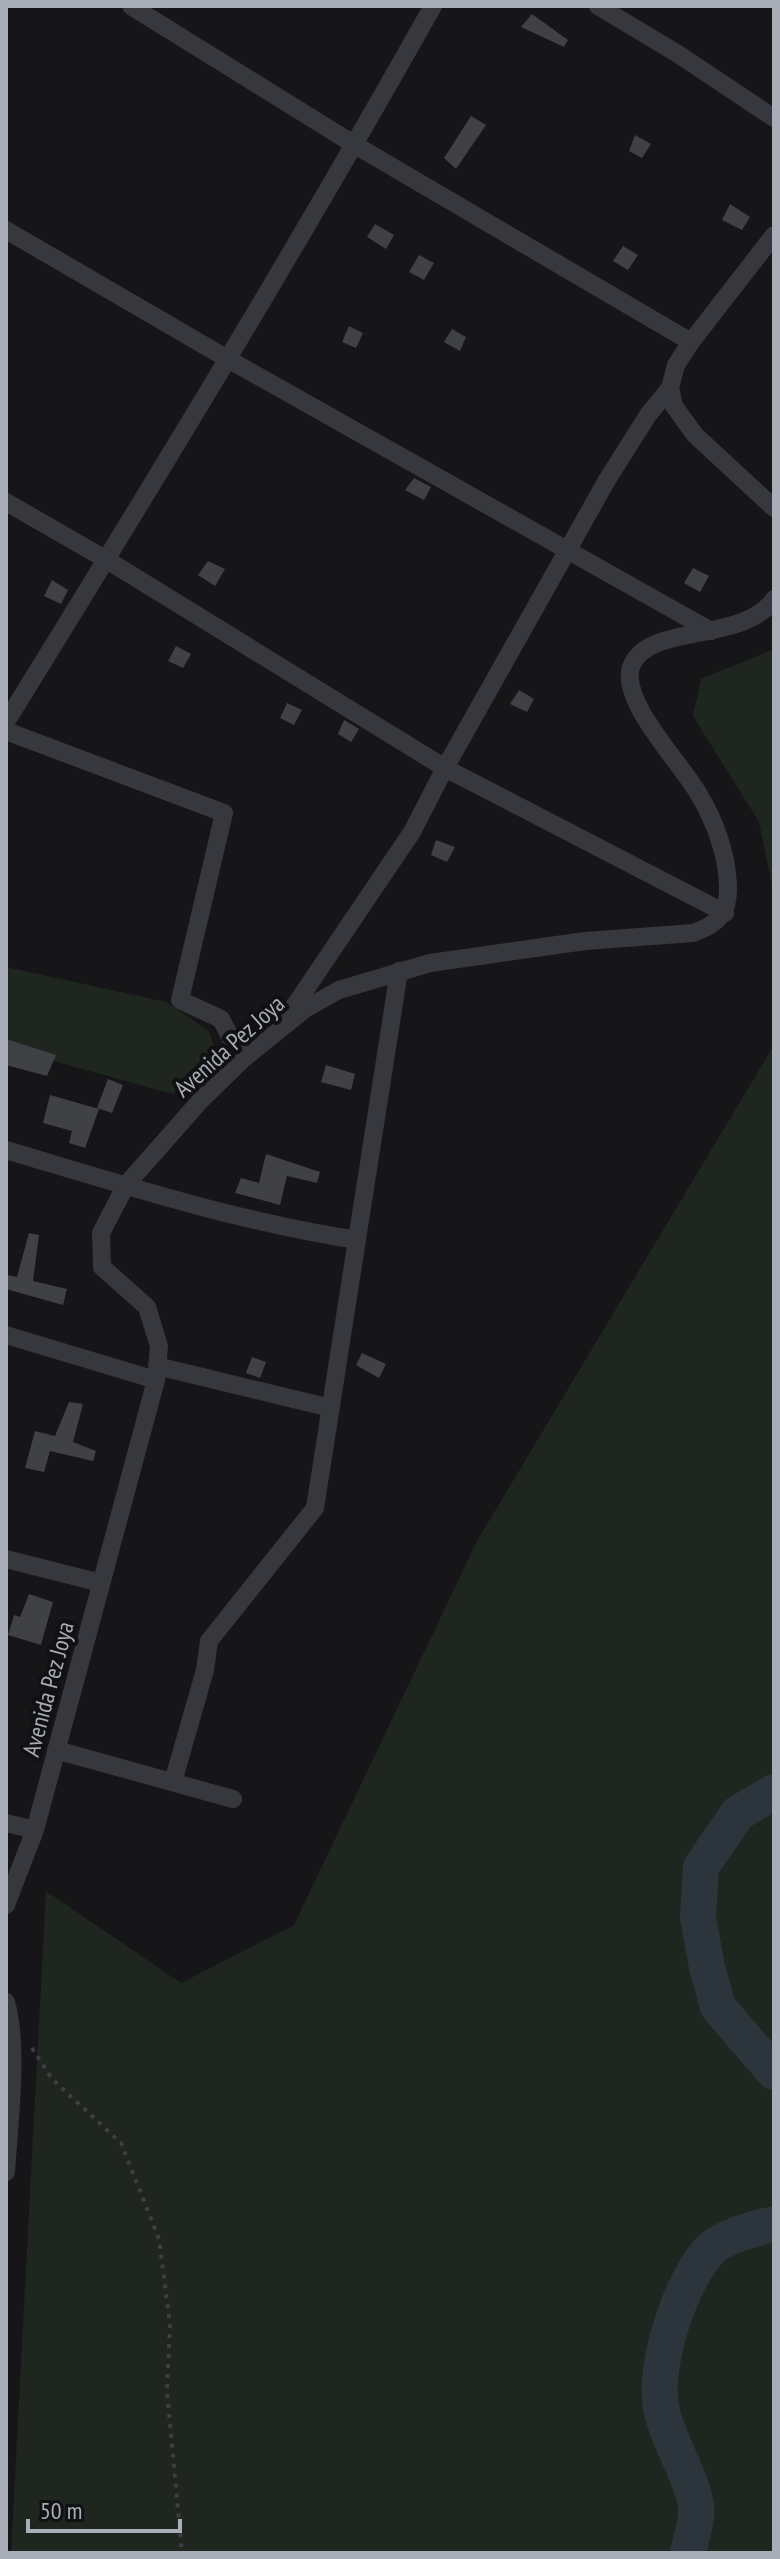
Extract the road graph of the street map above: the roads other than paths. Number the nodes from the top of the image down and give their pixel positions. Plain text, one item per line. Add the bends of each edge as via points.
1 (131, 6) edge
2 (433, 6) edge
3 (598, 6) edge
4 (774, 118) edge
5 (355, 145) junction
6 (6, 230) edge
7 (774, 235) edge
8 (691, 342) junction
9 (226, 358) junction
10 (670, 388) junction
11 (6, 502) edge
12 (774, 508) edge
13 (568, 552) junction
14 (107, 560) junction
15 (774, 599) edge
16 (711, 631) junction
17 (6, 722) edge
18 (6, 731) edge
19 (445, 768) junction
20 (725, 913) junction
21 (399, 971) junction
22 (278, 1029) junction
23 (242, 1060) junction
24 (6, 1150) edge
25 (126, 1185) junction
26 (357, 1240) junction
27 (6, 1335) edge
28 (156, 1373) junction
29 (331, 1408) junction
30 (6, 1559) edge
31 (101, 1583) junction
32 (56, 1750) junction
33 (173, 1782) junction
34 (233, 1799) dead end
35 (6, 1823) edge
36 (35, 1830) junction
37 (6, 1905) edge
38 (6, 2002) edge
39 (8, 2027) edge
40 (6, 2172) edge

1 - 5 street
2 - 5 street
3 - 4 street
5 - 8 street
5 - 9 street
6 - 9 street
7 - 8 street
8 - 10 street via 676,365
9 - 13 street
9 - 14 street
10 - 12 street via 674,406 695,435
10 - 13 street via 607,480
11 - 14 street
13 - 16 street
13 - 19 street
14 - 17 street
14 - 19 street
15 - 16 street via 750,619
16 - 20 street via 641,651 631,669 631,695 699,795 717,834 727,867
18 - 23 street via 224,813 180,1000 221,1019
19 - 20 street
19 - 22 street via 412,832
20 - 21 street, Avenida Pez Joya via 693,933 585,941
21 - 22 street, Avenida Pez Joya via 339,990
21 - 26 street
22 - 23 street, Avenida Pez Joya
23 - 25 street, Avenida Pez Joya
24 - 25 street
25 - 26 street via 295,1231
25 - 28 street, Avenida Pez Joya via 101,1233 102,1267 147,1307 159,1346
26 - 29 street
27 - 28 street
28 - 29 street
28 - 31 street, Avenida Pez Joya
29 - 33 street via 315,1508 209,1641
30 - 31 street
31 - 32 street, Avenida Pez Joya
32 - 33 street
32 - 36 street, Avenida Pez Joya
33 - 34 street
35 - 36 street
36 - 37 street, Avenida Pez Joya
38 - 39 street
39 - 40 street via 12,2056

